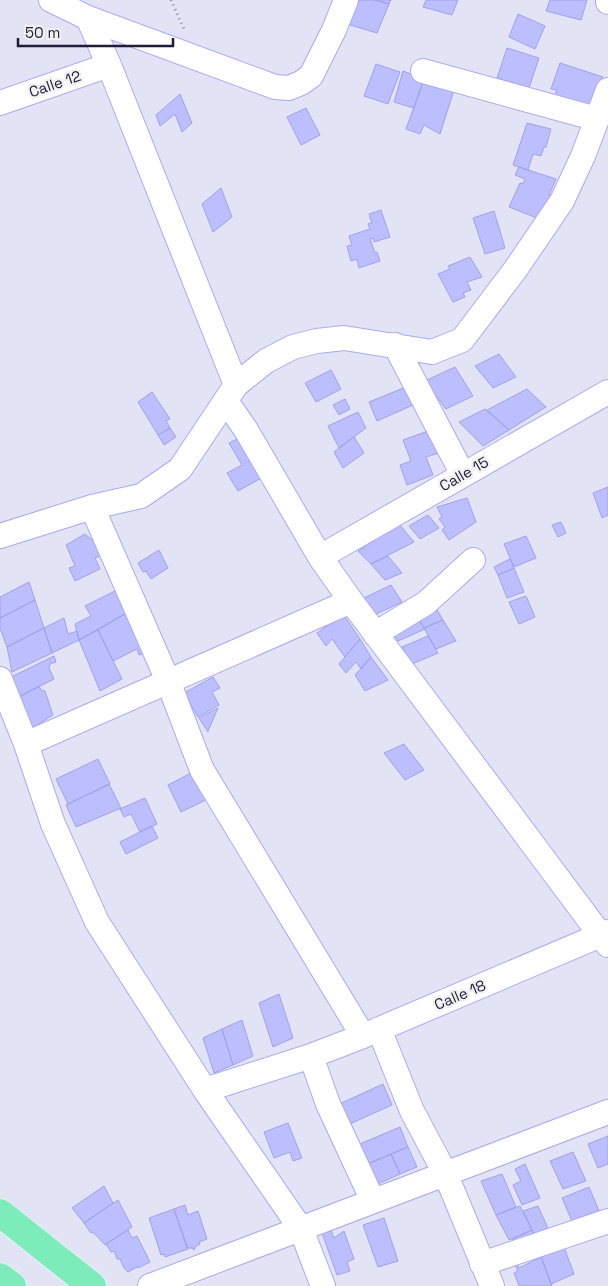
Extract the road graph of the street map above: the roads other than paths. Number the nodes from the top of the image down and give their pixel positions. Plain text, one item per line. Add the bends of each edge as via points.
1 (51, 0) edge
2 (346, 0) edge
3 (88, 18) junction
4 (109, 65) junction
5 (423, 71) dead end
6 (608, 90) edge
7 (0, 103) edge
8 (597, 119) junction
9 (395, 345) junction
10 (608, 392) edge
11 (231, 393) junction
12 (463, 475) junction
13 (92, 507) junction
14 (0, 536) edge
15 (320, 557) junction
16 (473, 560) dead end
17 (351, 601) junction
18 (375, 634) junction
19 (168, 681) junction
20 (3, 694) edge
21 (26, 744) junction
22 (605, 937) edge
23 (371, 1033) junction
24 (311, 1056) junction
25 (205, 1090) junction
26 (608, 1112) edge
27 (446, 1175) junction
28 (373, 1202) junction
29 (0, 1213) edge
30 (608, 1221) edge
31 (301, 1229) junction
32 (482, 1264) junction
33 (0, 1277) edge
34 (12, 1286) edge
35 (92, 1286) edge
36 (150, 1286) edge
37 (323, 1286) edge
38 (492, 1286) edge

1 - 3 street
2 - 3 street via 311,76 289,88 275,87
3 - 4 street
4 - 7 street, Calle 12
4 - 11 street
5 - 8 street
6 - 8 street
8 - 9 street via 562,201 462,340 432,352
9 - 11 street via 344,338 293,347 266,361
9 - 12 street
10 - 12 street, Calle 15
11 - 13 street via 180,469 141,496
11 - 15 street via 246,430
12 - 15 street, Calle 15
13 - 14 street
13 - 19 street
15 - 17 street
16 - 18 street via 426,603
17 - 18 street
17 - 19 street
18 - 22 street
19 - 21 street
19 - 23 street via 202,770
20 - 21 street
21 - 25 street via 53,824 97,922
22 - 23 street, Calle 18
23 - 24 street, Calle 18
23 - 27 street
24 - 25 street, Calle 18
24 - 28 street via 328,1104
25 - 31 street
26 - 27 street
27 - 28 street
27 - 32 street
28 - 31 street
29 - 35 highway
30 - 32 street
31 - 36 street
31 - 37 street
32 - 38 street
33 - 34 highway

